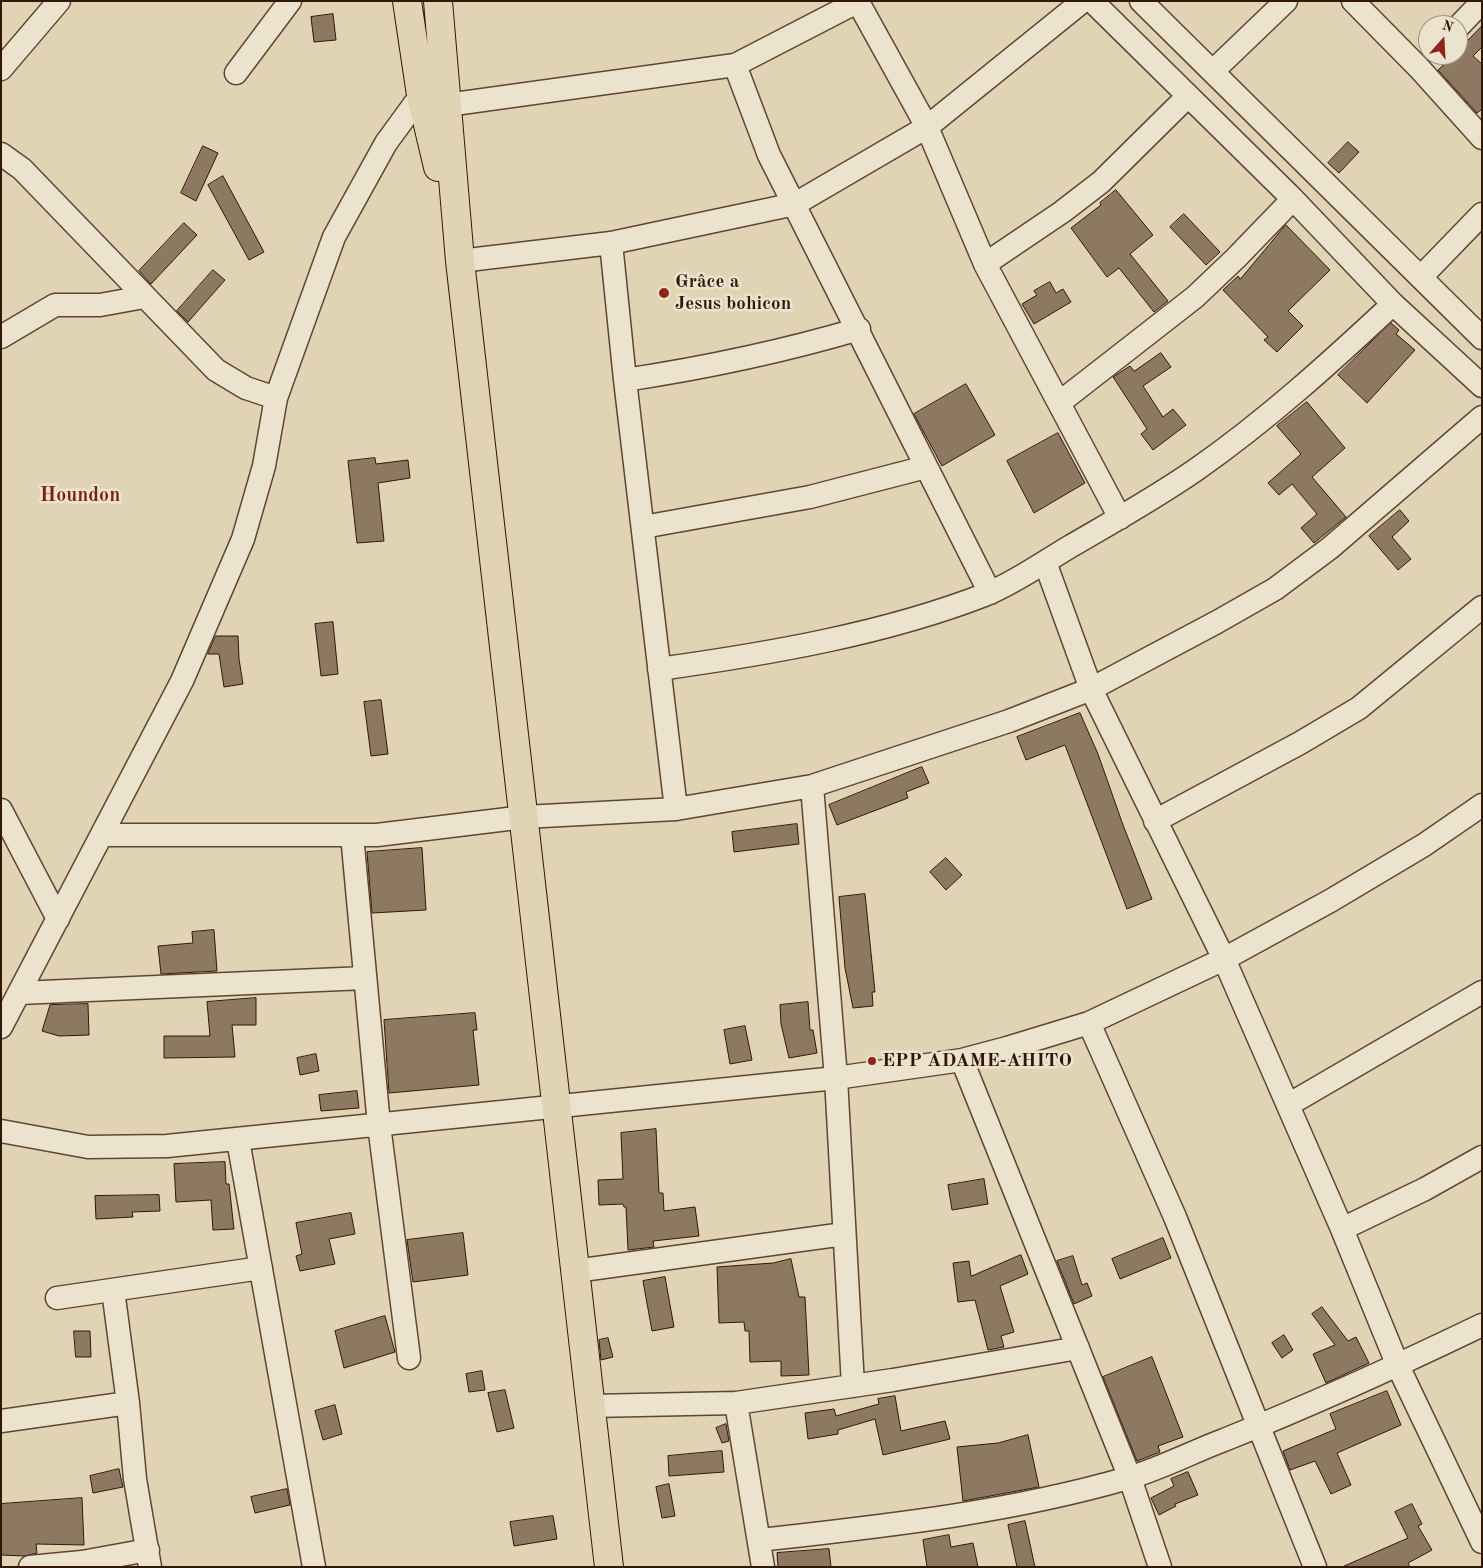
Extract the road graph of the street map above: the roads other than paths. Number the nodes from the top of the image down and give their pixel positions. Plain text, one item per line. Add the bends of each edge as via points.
1 (59, 1) edge
2 (290, 1) edge
3 (407, 1) edge
4 (438, 1) edge
5 (1083, 1) edge
6 (1092, 1) edge
7 (1141, 1) edge
8 (1286, 1) edge
9 (1353, 1) edge
10 (858, 2) edge
11 (1482, 2) edge
12 (1468, 17) edge
13 (1418, 55) edge
14 (735, 65) junction
15 (1428, 65) edge
16 (1, 69) edge
17 (1213, 71) junction
18 (236, 73) dead end
19 (421, 95) junction
20 (1188, 96) junction
21 (447, 106) junction
22 (927, 127) junction
23 (1482, 138) edge
24 (1, 154) edge
25 (1293, 199) junction
26 (795, 204) junction
27 (1482, 214) edge
28 (611, 244) junction
29 (460, 261) junction
30 (986, 264) junction
31 (1422, 277) junction
32 (144, 297) junction
33 (1393, 304) junction
34 (858, 329) junction
35 (1, 337) edge
36 (1482, 338) edge
37 (625, 380) junction
38 (1482, 386) edge
39 (276, 398) junction
40 (1059, 403) junction
41 (1482, 418) edge
42 (926, 467) junction
43 (1120, 518) junction
44 (643, 527) junction
45 (1045, 562) junction
46 (990, 593) junction
47 (1482, 607) edge
48 (659, 669) junction
49 (1091, 689) junction
50 (812, 786) junction
51 (1482, 805) edge
52 (676, 809) junction
53 (1, 810) edge
54 (524, 817) junction
55 (1156, 821) junction
56 (102, 835) junction
57 (352, 835) junction
58 (58, 919) junction
59 (1224, 959) junction
60 (365, 978) junction
61 (1482, 992) edge
62 (19, 993) junction
63 (1089, 1023) junction
64 (1, 1027) edge
65 (962, 1060) junction
66 (836, 1078) junction
67 (1288, 1105) junction
68 (557, 1107) junction
69 (379, 1125) junction
70 (1, 1131) edge
71 (238, 1140) junction
72 (1482, 1157) edge
73 (1342, 1229) junction
74 (844, 1234) junction
75 (261, 1268) junction
76 (575, 1271) junction
77 (113, 1290) junction
78 (57, 1298) dead end
79 (1482, 1325) edge
80 (1078, 1348) junction
81 (409, 1358) dead end
82 (1398, 1366) junction
83 (853, 1386) junction
84 (128, 1403) junction
85 (736, 1403) junction
86 (591, 1406) junction
87 (1, 1421) edge
88 (1259, 1426) junction
89 (1130, 1478) junction
90 (760, 1540) junction
91 (1482, 1542) edge
92 (150, 1558) edge
93 (30, 1567) edge
94 (314, 1567) edge
95 (609, 1567) edge
96 (763, 1567) edge
97 (1160, 1567) edge
98 (1315, 1567) edge

1 - 16 street
2 - 18 street
3 - 19 main road
4 - 21 main road
5 - 22 street
6 - 20 street
7 - 17 street
8 - 17 street
9 - 13 street
10 - 14 street
10 - 22 street
11 - 12 street
14 - 21 street
14 - 26 street via 769,155
15 - 23 street
17 - 31 street
19 - 29 main road
19 - 39 street via 386,143 334,238
20 - 25 street
20 - 30 street via 1101,182
21 - 29 main road
22 - 26 street
22 - 30 street
24 - 32 street via 22,169
25 - 33 street
25 - 40 street via 1195,297
26 - 28 street
26 - 34 street
27 - 31 street
28 - 29 street
28 - 37 street
29 - 54 main road
30 - 40 street
31 - 36 street
32 - 35 street via 100,305 55,305
32 - 39 street via 216,370 246,388
33 - 38 street
33 - 43 street via 1243,435 1196,470
34 - 37 street via 796,348 703,368
34 - 42 street
37 - 44 street
39 - 56 street via 264,466 243,539 182,681
40 - 43 street
41 - 49 street via 1330,548 1275,589
42 - 44 street via 810,496
42 - 46 street
43 - 45 street
44 - 48 street
45 - 46 street
45 - 49 street
46 - 48 street via 946,609 835,638
47 - 55 street via 1360,708
48 - 52 street
49 - 50 street via 1009,721
49 - 55 street
50 - 52 street
50 - 66 street
51 - 59 street via 1330,901
52 - 54 street
53 - 58 street
54 - 57 street via 378,835
54 - 68 main road
55 - 59 street
56 - 57 street
56 - 58 street
57 - 60 street
58 - 62 street
59 - 63 street
59 - 67 street
60 - 62 street
60 - 69 street
61 - 67 street
62 - 64 street
63 - 65 street
63 - 88 street via 1175,1217
65 - 66 street
65 - 80 street
66 - 68 street
66 - 74 street
67 - 73 street
68 - 69 street
68 - 76 main road
69 - 71 street
69 - 81 street
70 - 71 street via 88,1147 167,1146
71 - 75 street
72 - 73 street
73 - 82 street
74 - 76 street
74 - 83 street
75 - 77 street
75 - 94 street
76 - 86 main road
77 - 78 street
77 - 84 street
79 - 82 street
80 - 83 street
80 - 89 street
82 - 88 street
82 - 91 street
83 - 85 street
84 - 87 street
84 - 92 street via 135,1479
85 - 86 street
85 - 90 street
86 - 95 main road
88 - 89 street
88 - 98 street
89 - 90 street via 1018,1505 931,1520
89 - 97 street
90 - 96 street
92 - 93 street

